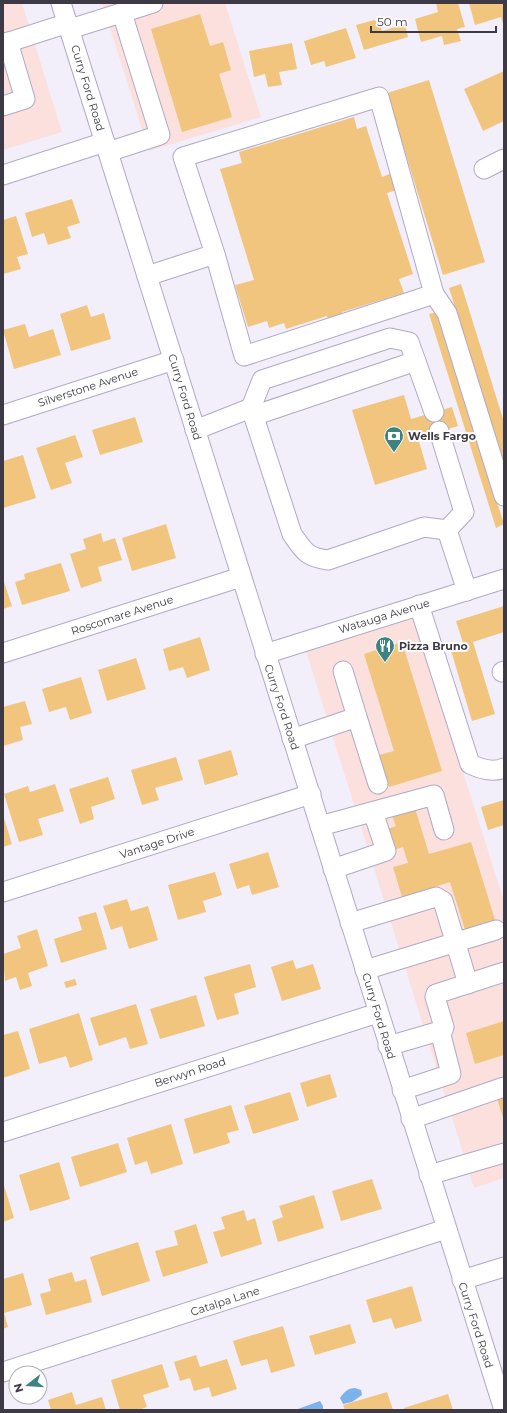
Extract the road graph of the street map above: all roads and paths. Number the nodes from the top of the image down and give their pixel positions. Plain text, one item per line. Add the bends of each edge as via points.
1 (61, 3) edge
2 (154, 3) edge
3 (122, 13) junction
4 (69, 26) junction
5 (5, 43) edge
6 (10, 72) edge
7 (3, 106) edge
8 (107, 147) junction
9 (504, 159) edge
10 (484, 169) dead end
11 (3, 175) edge
12 (215, 254) junction
13 (147, 276) junction
14 (434, 294) junction
15 (174, 360) junction
16 (416, 361) junction
17 (252, 412) junction
18 (434, 412) dead end
19 (3, 415) edge
20 (195, 430) junction
21 (439, 431) dead end
22 (504, 496) edge
23 (447, 530) junction
24 (242, 577) junction
25 (504, 579) edge
26 (467, 591) junction
27 (419, 605) junction
28 (3, 653) edge
29 (265, 654) junction
30 (342, 672) dead end
31 (356, 717) junction
32 (292, 739) junction
33 (504, 768) edge
34 (378, 784) dead end
35 (311, 794) junction
36 (373, 812) junction
37 (320, 826) junction
38 (444, 830) dead end
39 (333, 869) junction
40 (3, 892) edge
41 (350, 923) junction
42 (496, 930) dead end
43 (456, 942) junction
44 (365, 970) junction
45 (504, 972) edge
46 (468, 984) junction
47 (378, 1012) junction
48 (440, 1031) junction
49 (388, 1046) junction
50 (504, 1087) edge
51 (402, 1090) junction
52 (412, 1119) junction
53 (3, 1132) edge
54 (504, 1153) edge
55 (429, 1175) junction
56 (446, 1229) junction
57 (504, 1267) edge
58 (462, 1280) junction
59 (3, 1372) edge
60 (500, 1384) edge
61 (504, 1410) edge

1 - 4 street, Curry Ford Road
2 - 3 street
3 - 4 street
3 - 8 street via 160,135
4 - 5 street
4 - 8 street, Curry Ford Road
5 - 6 street
6 - 7 street via 25,99
8 - 11 street
8 - 13 street, Curry Ford Road
9 - 10 street
12 - 13 street
12 - 14 street via 244,356
12 - 14 street via 183,157 379,97
13 - 15 street, Curry Ford Road
14 - 22 street via 447,313
15 - 19 street, Silverstone Avenue
15 - 20 street, Curry Ford Road
16 - 17 street
16 - 17 street via 409,342 390,338 262,380
16 - 18 street
17 - 20 street
17 - 23 street via 292,534 303,550 314,558 328,560 424,527
20 - 24 street, Curry Ford Road
21 - 23 street via 464,512
23 - 26 street
24 - 28 street, Roscomare Avenue
24 - 29 street, Curry Ford Road
25 - 26 street, Watauga Avenue
26 - 27 street, Watauga Avenue
27 - 29 street, Watauga Avenue
27 - 33 street via 470,764 481,769 498,771
29 - 32 street, Curry Ford Road
30 - 31 street
31 - 32 street
31 - 34 street
32 - 35 street, Curry Ford Road
35 - 37 street, Curry Ford Road
35 - 40 street, Vantage Drive
36 - 37 street
36 - 38 street via 434,795
36 - 39 street via 386,851
37 - 39 street, Curry Ford Road
39 - 41 street, Curry Ford Road
41 - 43 street via 436,898 443,901
41 - 44 street, Curry Ford Road
42 - 43 street
43 - 44 street
43 - 46 street
44 - 47 street, Curry Ford Road
45 - 46 street
46 - 48 street via 436,994 444,1027
47 - 49 street, Curry Ford Road
47 - 53 street, Berwyn Road
48 - 49 street
48 - 51 street via 451,1074
49 - 51 street, Curry Ford Road
50 - 52 street
51 - 52 street, Curry Ford Road
52 - 55 street, Curry Ford Road
54 - 55 street
55 - 56 street, Curry Ford Road
56 - 58 street, Curry Ford Road
56 - 59 street, Catalpa Lane
57 - 58 street
58 - 60 street, Curry Ford Road
60 - 61 street, Curry Ford Road

